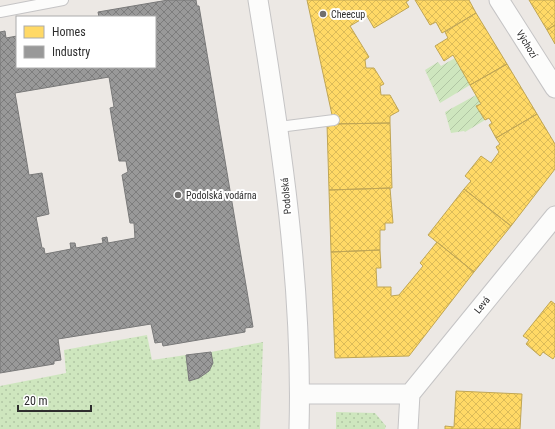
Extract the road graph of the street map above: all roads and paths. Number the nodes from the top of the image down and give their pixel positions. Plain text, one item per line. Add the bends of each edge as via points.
1 (63, 0) edge
2 (258, 0) edge
3 (499, 0) edge
4 (0, 12) edge
5 (555, 88) edge
6 (334, 120) dead end
7 (279, 127) junction
8 (555, 216) edge
9 (300, 394) junction
10 (410, 394) junction
11 (299, 429) edge
12 (408, 429) edge

1 - 4 lane
2 - 7 street, Podolská
3 - 5 street, Výchozí
6 - 7 lane
7 - 9 street, Podolská via 300,362
8 - 10 street, Levá
9 - 10 street
9 - 11 street, Podolská
10 - 12 street

